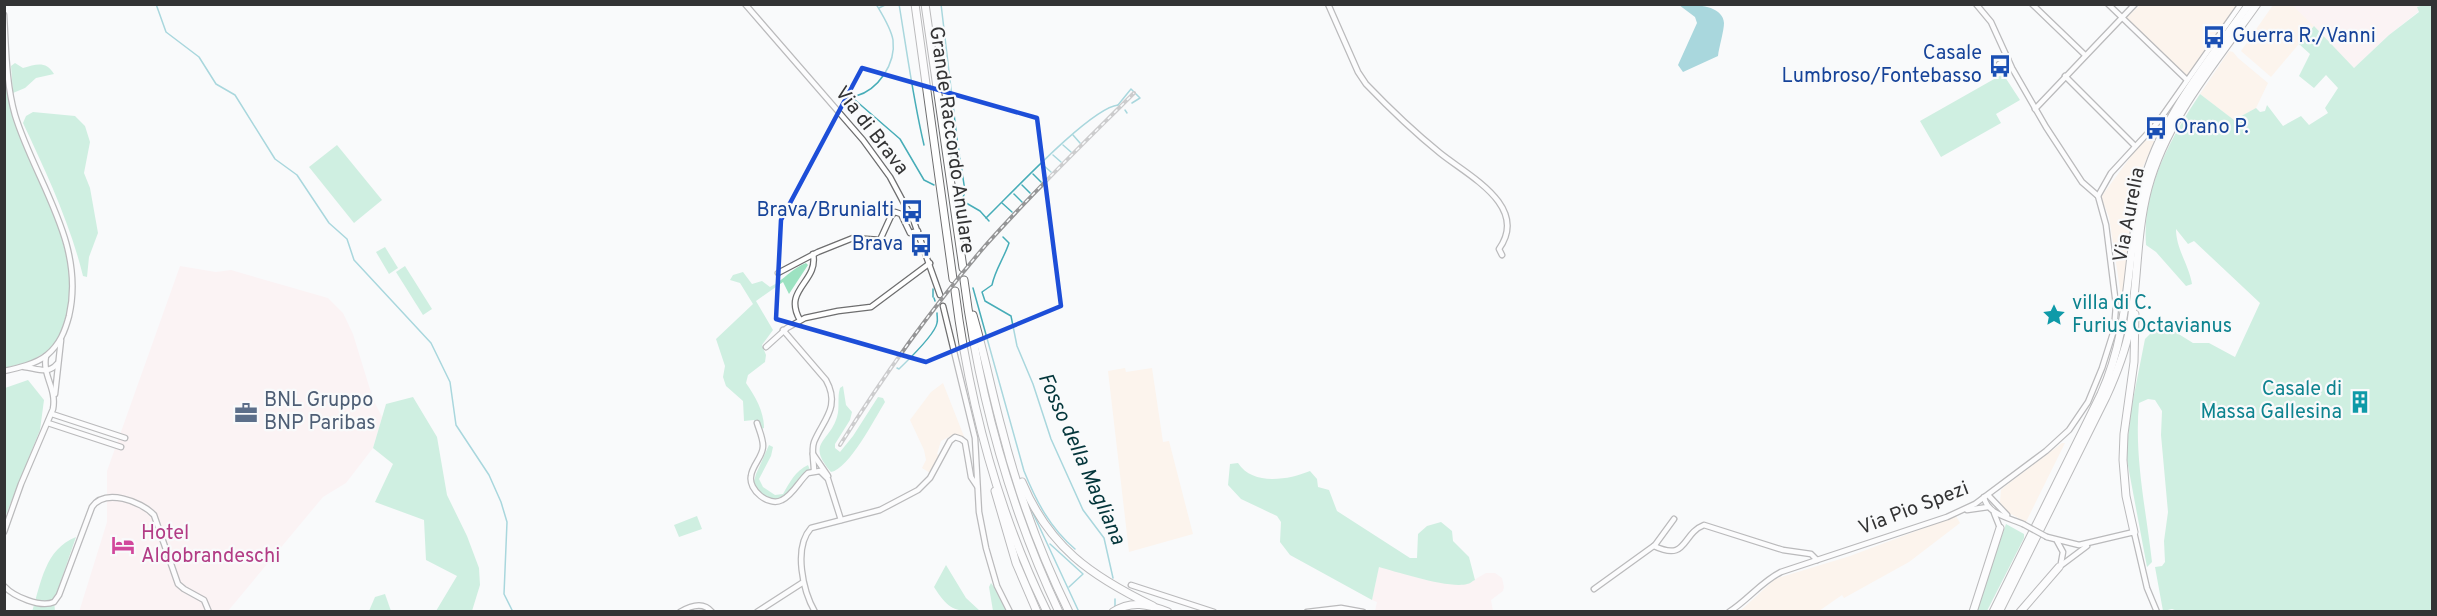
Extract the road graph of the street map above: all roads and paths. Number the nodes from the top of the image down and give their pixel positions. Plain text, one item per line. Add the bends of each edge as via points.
1 (745, 4) edge
2 (915, 4) edge
3 (925, 4) edge
4 (1328, 4) edge
5 (1976, 4) edge
6 (2032, 4) edge
7 (2108, 4) edge
8 (2135, 4) edge
9 (2241, 4) edge
10 (2250, 4) edge
11 (2257, 4) edge
12 (2263, 4) edge
13 (4, 15) edge
14 (2122, 18) junction
15 (2238, 32) junction
16 (2085, 55) junction
17 (2008, 59) junction
18 (1999, 64) dead end
19 (2065, 76) junction
20 (2187, 80) junction
21 (2035, 109) junction
22 (2135, 146) junction
23 (2098, 196) junction
24 (918, 231) junction
25 (813, 255) junction
26 (1502, 255) dead end
27 (930, 263) junction
28 (963, 268) dead end
29 (778, 273) dead end
30 (953, 279) dead end
31 (2134, 290) junction
32 (955, 291) dead end
33 (940, 295) dead end
34 (943, 306) dead end
35 (800, 320) junction
36 (783, 330) junction
37 (61, 340) junction
38 (766, 347) dead end
39 (46, 356) junction
40 (57, 364) junction
41 (20, 367) junction
42 (4, 371) edge
43 (44, 371) junction
44 (54, 396) junction
45 (52, 414) junction
46 (48, 423) junction
47 (757, 423) dead end
48 (124, 438) dead end
49 (121, 447) dead end
50 (1007, 448) junction
51 (813, 454) junction
52 (990, 459) junction
53 (814, 471) junction
54 (828, 479) junction
55 (977, 486) junction
56 (1999, 486) junction
57 (1986, 496) junction
58 (1996, 502) junction
59 (1990, 509) junction
60 (1964, 510) junction
61 (1674, 519) dead end
62 (2012, 519) junction
63 (841, 520) junction
64 (2000, 528) junction
65 (4, 532) edge
66 (2134, 532) junction
67 (2057, 541) junction
68 (2092, 543) junction
69 (1654, 546) junction
70 (1817, 560) junction
71 (2059, 567) junction
72 (802, 580) junction
73 (1131, 585) dead end
74 (4, 586) edge
75 (1594, 589) dead end
76 (1153, 606) junction
77 (209, 612) edge
78 (680, 612) edge
79 (712, 612) edge
80 (757, 612) edge
81 (815, 612) edge
82 (1010, 612) edge
83 (1035, 612) edge
84 (1047, 612) edge
85 (1059, 612) edge
86 (1069, 612) edge
87 (1113, 612) edge
88 (1167, 612) edge
89 (1214, 612) edge
90 (1307, 612) edge
91 (1362, 612) edge
92 (1729, 612) edge
93 (1973, 612) edge
94 (1993, 612) edge
95 (1999, 612) edge
96 (2020, 612) edge
97 (2157, 612) edge

1 - 24 street, Via di Brava via 872,153 899,191
2 - 30 highway, Grande Raccordo Anulare
3 - 28 highway, Grande Raccordo Anulare
4 - 26 street via 1366,84 1441,153 1478,179 1497,201 1508,229 1499,249
5 - 17 street via 1991,22
6 - 16 street
7 - 14 street
8 - 14 street
9 - 20 street
10 - 94 highway, Via Aurelia via 2178,105 2157,146 2142,189 2115,361
11 - 15 highway, Via Aurelia
12 - 15 highway
13 - 37 street via 15,112 68,249 73,293
14 - 16 street
14 - 20 street
15 - 31 highway, Via Aurelia via 2182,110 2155,165
16 - 19 street
17 - 18 street
17 - 21 street
19 - 21 street
19 - 22 street
20 - 22 street via 2158,122
21 - 23 street via 2082,182
22 - 23 street via 2111,173
23 - 56 street, Via Pio Spezi via 2106,223 2116,310 2098,381 2078,418 2055,443
24 - 25 street via 910,233 901,214 896,212 880,240 855,237
24 - 27 street, Via di Brava
25 - 29 street
25 - 35 street via 814,269 795,299
27 - 33 street, Via di Brava
27 - 35 street via 869,308
31 - 66 highway via 2134,354 2123,453
31 - 95 highway, Via Aurelia via 2130,328 2114,380
32 - 52 highway via 973,394
34 - 55 street via 975,438
35 - 36 street
36 - 38 street
36 - 51 street via 829,388 830,414 814,442
37 - 39 street
37 - 40 street
39 - 40 street
39 - 41 street
39 - 43 street
40 - 43 street
40 - 44 street
41 - 42 street
41 - 43 street
43 - 44 street
44 - 45 street
45 - 46 street
45 - 48 street
46 - 49 street
46 - 65 street
47 - 53 street via 763,447 750,478 760,495 781,501 802,477
50 - 76 highway via 1028,496 1059,544 1099,578
50 - 85 highway via 965,283 983,390 1003,467 1034,557
50 - 86 highway via 1034,529
51 - 53 street
51 - 54 street
52 - 83 highway via 1004,524
52 - 84 highway via 1021,551
53 - 54 street via 823,472
54 - 63 street
55 - 63 street via 971,477 965,442 955,437 921,487 880,510
55 - 82 street via 986,548 997,586
56 - 57 street, Via Pio Spezi
56 - 58 street
57 - 58 street
57 - 59 street
57 - 60 street, Via Pio Spezi
58 - 62 street
59 - 60 street
59 - 62 street
59 - 64 street
60 - 70 street, Via Pio Spezi
61 - 69 street
62 - 64 street via 2004,521
62 - 67 street, bridge
63 - 72 street via 808,531 803,544
64 - 93 highway
66 - 68 street
66 - 97 street
67 - 68 street via 2076,546
67 - 71 street via 2064,554
68 - 71 street
69 - 70 street via 1678,550 1702,525 1783,550 1813,555
69 - 75 street
70 - 92 street, Via Pio Spezi via 1771,577
71 - 96 highway
72 - 80 street
72 - 81 street
73 - 89 street
74 - 77 street via 41,604 54,602 92,507 99,499 112,496 146,508 154,515 178,584 204,600
76 - 87 highway via 1134,604
76 - 88 highway
78 - 79 street via 699,605
90 - 91 street via 1341,608

